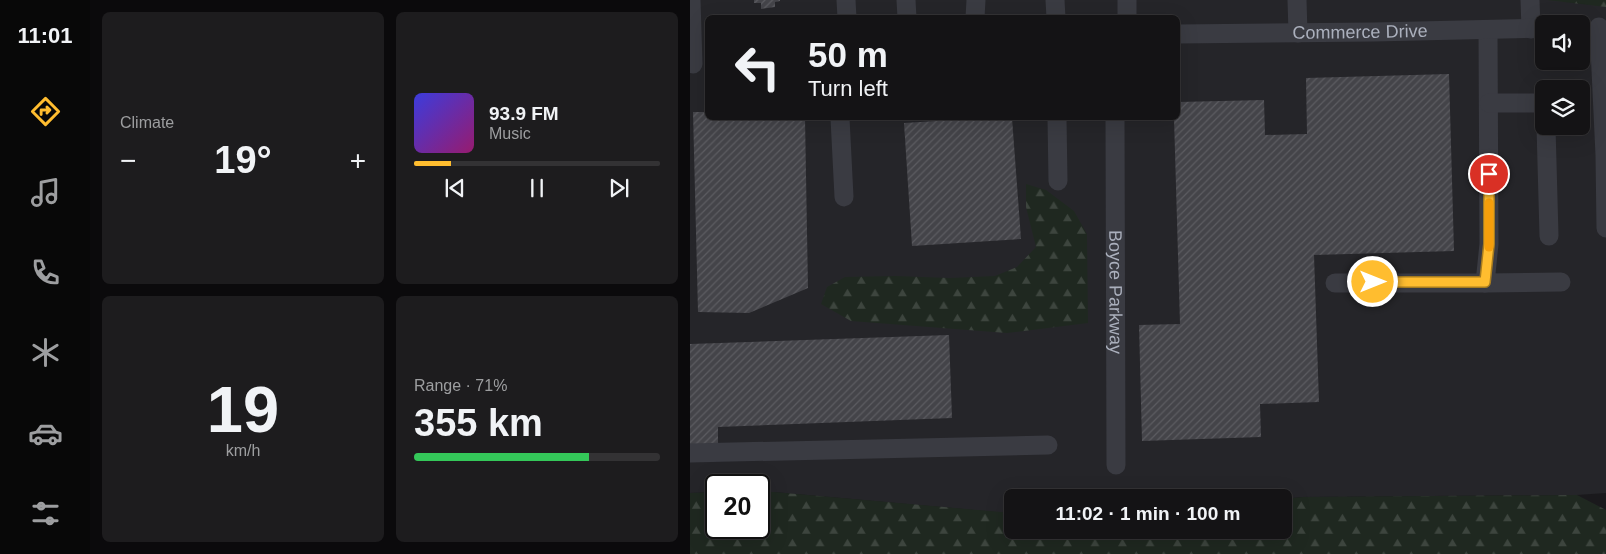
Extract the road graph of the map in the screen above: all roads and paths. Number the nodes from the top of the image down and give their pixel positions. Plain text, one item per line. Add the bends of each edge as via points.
1 (691, 0) edge
2 (846, 0) edge
3 (906, 0) edge
4 (976, 0) edge
5 (1055, 0) edge
6 (1127, 0) edge
7 (1297, 0) edge
8 (1530, 0) edge
9 (847, 15) edge
10 (907, 15) edge
11 (975, 15) edge
12 (1056, 15) edge
13 (1128, 15) edge
14 (1535, 18) edge
15 (1596, 27) edge
16 (1535, 28) edge
17 (1488, 30) junction
18 (1298, 33) junction
19 (1180, 34) edge
20 (697, 64) edge
21 (1488, 103) junction
22 (1535, 103) edge
23 (840, 120) edge
24 (1057, 120) edge
25 (1115, 120) edge
26 (1546, 135) edge
27 (1058, 181) dead end
28 (844, 197) dead end
29 (1606, 228) edge
30 (1549, 236) dead end
31 (1335, 282) dead end
32 (1485, 282) junction
33 (1561, 282) dead end
34 (1048, 445) dead end
35 (690, 453) edge
36 (1116, 465) dead end

1 - 20 street
2 - 9 street
3 - 10 street
4 - 11 street
5 - 12 street
6 - 13 street
7 - 18 street
8 - 14 street
15 - 29 street via 1605,155
16 - 17 street, Commerce Drive
17 - 18 street, Commerce Drive
17 - 21 street
18 - 19 street, Commerce Drive
21 - 22 street
21 - 32 street via 1489,244
23 - 28 street
24 - 27 street
25 - 36 street, Boyce Parkway
26 - 30 street
31 - 32 street
32 - 33 street
34 - 35 street

